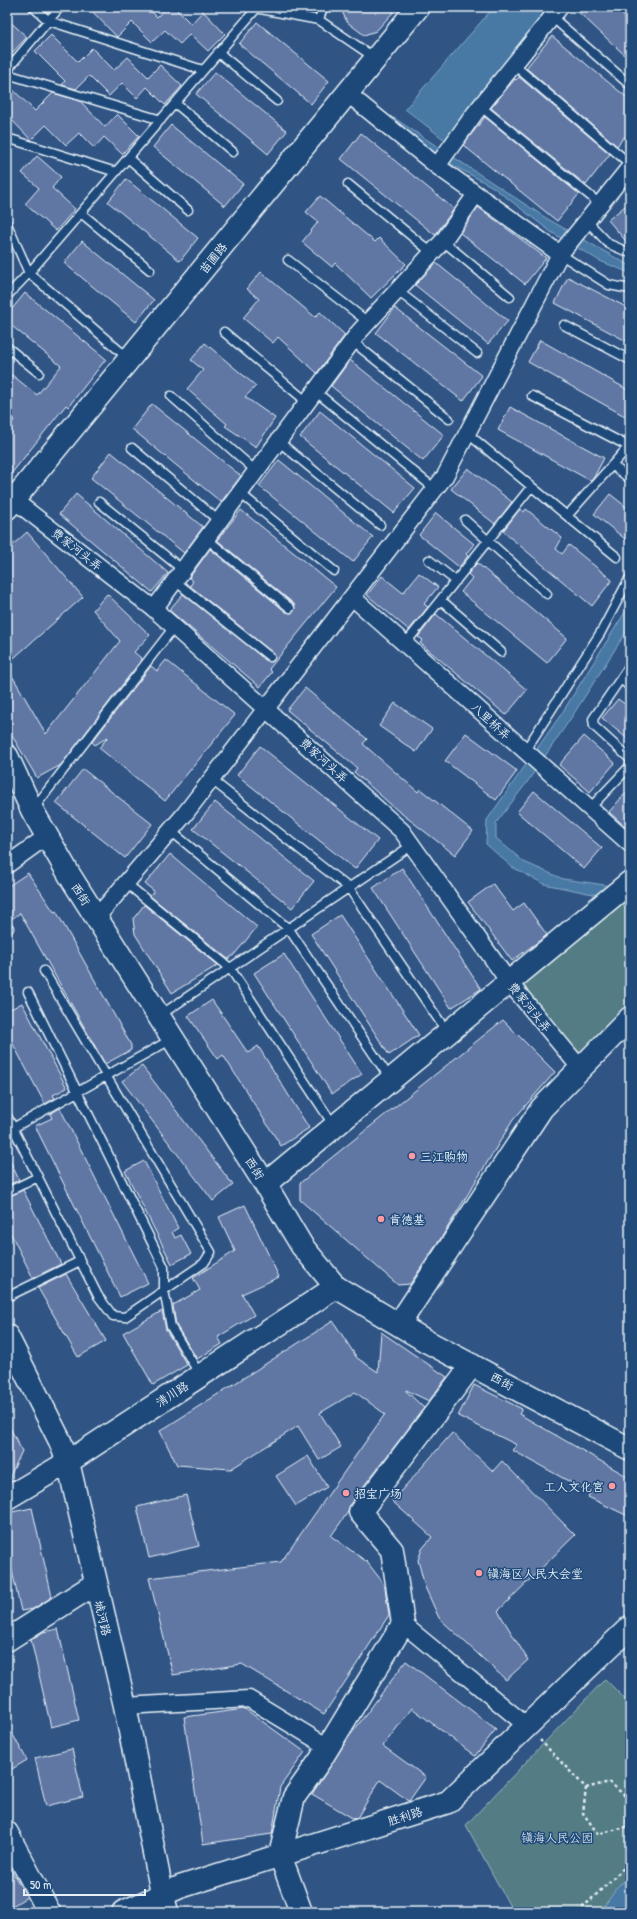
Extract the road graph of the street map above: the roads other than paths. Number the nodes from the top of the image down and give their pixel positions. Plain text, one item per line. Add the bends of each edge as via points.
1 (33, 7) edge
2 (60, 7) edge
3 (324, 7) edge
4 (418, 7) edge
5 (252, 8) edge
6 (556, 12) edge
7 (319, 20) junction
8 (49, 21) junction
9 (218, 52) junction
10 (376, 58) junction
11 (514, 64) junction
12 (7, 70) edge
13 (203, 70) junction
14 (7, 74) edge
15 (630, 85) edge
16 (347, 93) junction
17 (277, 101) dead end
18 (175, 103) junction
19 (480, 106) junction
20 (161, 120) junction
21 (7, 138) edge
22 (233, 152) dead end
23 (128, 158) junction
24 (437, 166) junction
25 (630, 166) edge
26 (116, 172) junction
27 (348, 184) dead end
28 (476, 194) junction
29 (600, 204) junction
30 (188, 210) dead end
31 (81, 213) junction
32 (587, 220) junction
33 (7, 224) edge
34 (442, 242) junction
35 (432, 253) junction
36 (630, 253) edge
37 (560, 254) junction
38 (288, 260) dead end
39 (150, 270) dead end
40 (29, 273) junction
41 (630, 289) edge
42 (398, 291) junction
43 (7, 296) edge
44 (510, 297) dead end
45 (368, 322) junction
46 (564, 325) dead end
47 (224, 332) dead end
48 (352, 341) junction
49 (7, 347) edge
50 (477, 354) dead end
51 (629, 358) edge
52 (130, 360) junction
53 (39, 373) dead end
54 (171, 396) dead end
55 (311, 396) junction
56 (532, 396) dead end
57 (449, 419) dead end
58 (467, 433) junction
59 (278, 441) junction
60 (629, 445) edge
61 (132, 448) dead end
62 (612, 465) junction
63 (256, 470) junction
64 (630, 479) edge
65 (531, 487) junction
66 (435, 489) junction
67 (240, 493) junction
68 (99, 502) dead end
69 (11, 505) edge
70 (567, 516) junction
71 (465, 520) dead end
72 (219, 521) junction
73 (380, 525) dead end
74 (206, 538) junction
75 (489, 540) junction
76 (617, 557) dead end
77 (429, 560) dead end
78 (334, 571) dead end
79 (179, 575) junction
80 (630, 577) edge
81 (456, 581) junction
82 (547, 594) dead end
83 (352, 597) junction
84 (441, 600) junction
85 (290, 608) dead end
86 (154, 609) junction
87 (174, 627) junction
88 (405, 644) junction
89 (501, 652) dead end
90 (270, 657) dead end
91 (630, 665) edge
92 (620, 679) junction
93 (630, 687) edge
94 (266, 708) junction
95 (525, 751) junction
96 (7, 756) edge
97 (630, 759) edge
98 (630, 766) edge
99 (212, 780) junction
100 (590, 808) junction
101 (32, 810) junction
102 (171, 831) junction
103 (47, 836) junction
104 (630, 844) edge
105 (412, 845) junction
106 (7, 865) edge
107 (630, 882) edge
108 (126, 883) junction
109 (349, 888) junction
110 (96, 918) junction
111 (289, 929) junction
112 (230, 968) junction
113 (44, 971) dead end
114 (509, 982) junction
115 (28, 992) dead end
116 (159, 1016) junction
117 (630, 1018) edge
118 (447, 1033) junction
119 (173, 1038) junction
120 (581, 1069) junction
121 (106, 1076) junction
122 (391, 1080) junction
123 (78, 1091) junction
124 (7, 1116) edge
125 (334, 1127) junction
126 (13, 1128) junction
127 (38, 1177) junction
128 (265, 1184) junction
129 (7, 1192) edge
130 (80, 1261) junction
131 (336, 1288) junction
132 (164, 1290) junction
133 (7, 1297) edge
134 (399, 1324) junction
135 (7, 1336) edge
136 (472, 1365) junction
137 (200, 1376) junction
138 (630, 1449) edge
139 (68, 1462) junction
140 (7, 1498) edge
141 (95, 1584) junction
142 (403, 1624) junction
143 (630, 1627) edge
144 (7, 1640) edge
145 (125, 1706) junction
146 (527, 1726) junction
147 (328, 1747) junction
148 (7, 1833) edge
149 (280, 1855) junction
150 (165, 1903) edge
151 (49, 1912) edge
152 (123, 1912) edge
153 (301, 1912) edge

1 - 8 lane
2 - 8 lane
3 - 7 lane
4 - 10 street, 苗圃路
5 - 7 lane
5 - 9 lane
6 - 11 street
6 - 15 lane
7 - 10 lane
8 - 12 lane
8 - 13 lane
9 - 13 lane
9 - 17 lane
10 - 16 street, 苗圃路
11 - 19 street
11 - 25 lane
13 - 18 lane
14 - 20 lane
16 - 24 street
16 - 52 street, 苗圃路
18 - 20 lane
18 - 22 lane
19 - 24 street
19 - 29 lane
20 - 23 lane
21 - 26 lane
23 - 26 lane
23 - 30 lane
24 - 28 street
25 - 29 street
26 - 31 lane
27 - 35 lane
28 - 34 street
28 - 37 street
29 - 32 street
31 - 39 lane
31 - 40 lane
32 - 36 lane via 609,244
32 - 37 street
33 - 40 lane
34 - 35 street
34 - 44 lane
35 - 42 street
37 - 41 lane via 609,285
37 - 58 street
38 - 45 lane
40 - 43 lane
40 - 52 lane
42 - 45 street
42 - 50 lane
45 - 48 street
46 - 51 lane
47 - 55 lane
48 - 55 street
48 - 57 lane
49 - 53 lane
52 - 69 street, 苗圃路
54 - 63 lane
55 - 59 street
55 - 66 lane
56 - 60 lane
58 - 65 lane
58 - 66 street
59 - 63 street
59 - 73 lane
60 - 62 lane
61 - 72 lane
62 - 64 lane
62 - 70 lane
63 - 67 street
65 - 70 lane
65 - 75 lane
66 - 83 street
67 - 72 street
67 - 78 lane
68 - 79 lane
69 - 86 street, 费家河头弄
70 - 76 lane
71 - 75 lane
72 - 74 street
74 - 79 street
74 - 85 lane
75 - 81 lane
75 - 82 lane
77 - 81 lane
79 - 86 street
79 - 90 lane
80 - 95 lane via 601,632
81 - 84 lane
83 - 88 street, 八里桥弄
83 - 94 street
84 - 88 lane
84 - 89 lane
86 - 87 street, 费家河头弄
87 - 94 street, 费家河头弄
87 - 101 lane
88 - 95 street, 八里桥弄
91 - 92 lane
92 - 93 lane
92 - 97 lane via 593,719 594,726
94 - 99 street
94 - 105 street, 费家河头弄 via 402,831
95 - 100 street, 八里桥弄
96 - 101 street, 西街
98 - 100 lane
99 - 102 street
99 - 109 lane
100 - 104 street, 八里桥弄
101 - 103 street, 西街
102 - 108 street
102 - 111 lane
103 - 106 street
103 - 110 street, 西街
105 - 109 lane
105 - 114 street, 费家河头弄
107 - 114 street
108 - 110 street
108 - 112 lane
109 - 111 lane
109 - 118 lane
110 - 116 street, 西街
111 - 112 lane
111 - 122 lane
112 - 116 lane
112 - 125 lane
113 - 121 lane
114 - 118 street
114 - 120 street, 费家河头弄
115 - 123 lane
116 - 119 street, 西街
117 - 120 street
118 - 122 street
119 - 121 lane
119 - 128 street, 西街
120 - 134 street via 542,1108
121 - 123 lane
121 - 132 lane via 211,1252 204,1263
122 - 125 street
123 - 126 lane
123 - 132 lane via 164,1267
124 - 126 lane
125 - 128 street
126 - 127 lane
127 - 129 lane
127 - 130 lane
128 - 131 street, 西街 via 302,1246
130 - 132 lane via 98,1296 113,1316 125,1317
130 - 133 lane
131 - 134 street, 西街
131 - 137 street, 清川路
132 - 137 lane via 171,1327
134 - 136 street, 西街
135 - 139 street, 城河路
136 - 138 street, 西街
136 - 142 street via 360,1512 392,1550
137 - 139 street, 清川路
139 - 140 street, 清川路
139 - 141 street, 城河路
141 - 144 street
141 - 145 street, 城河路
142 - 146 street
142 - 147 street
143 - 146 street, 胜利路
145 - 147 street via 249,1699
145 - 150 street, 城河路
146 - 149 street, 胜利路 via 448,1802
147 - 149 street via 294,1797
148 - 151 street
149 - 150 street, 胜利路
149 - 153 street
150 - 152 street, 胜利路

